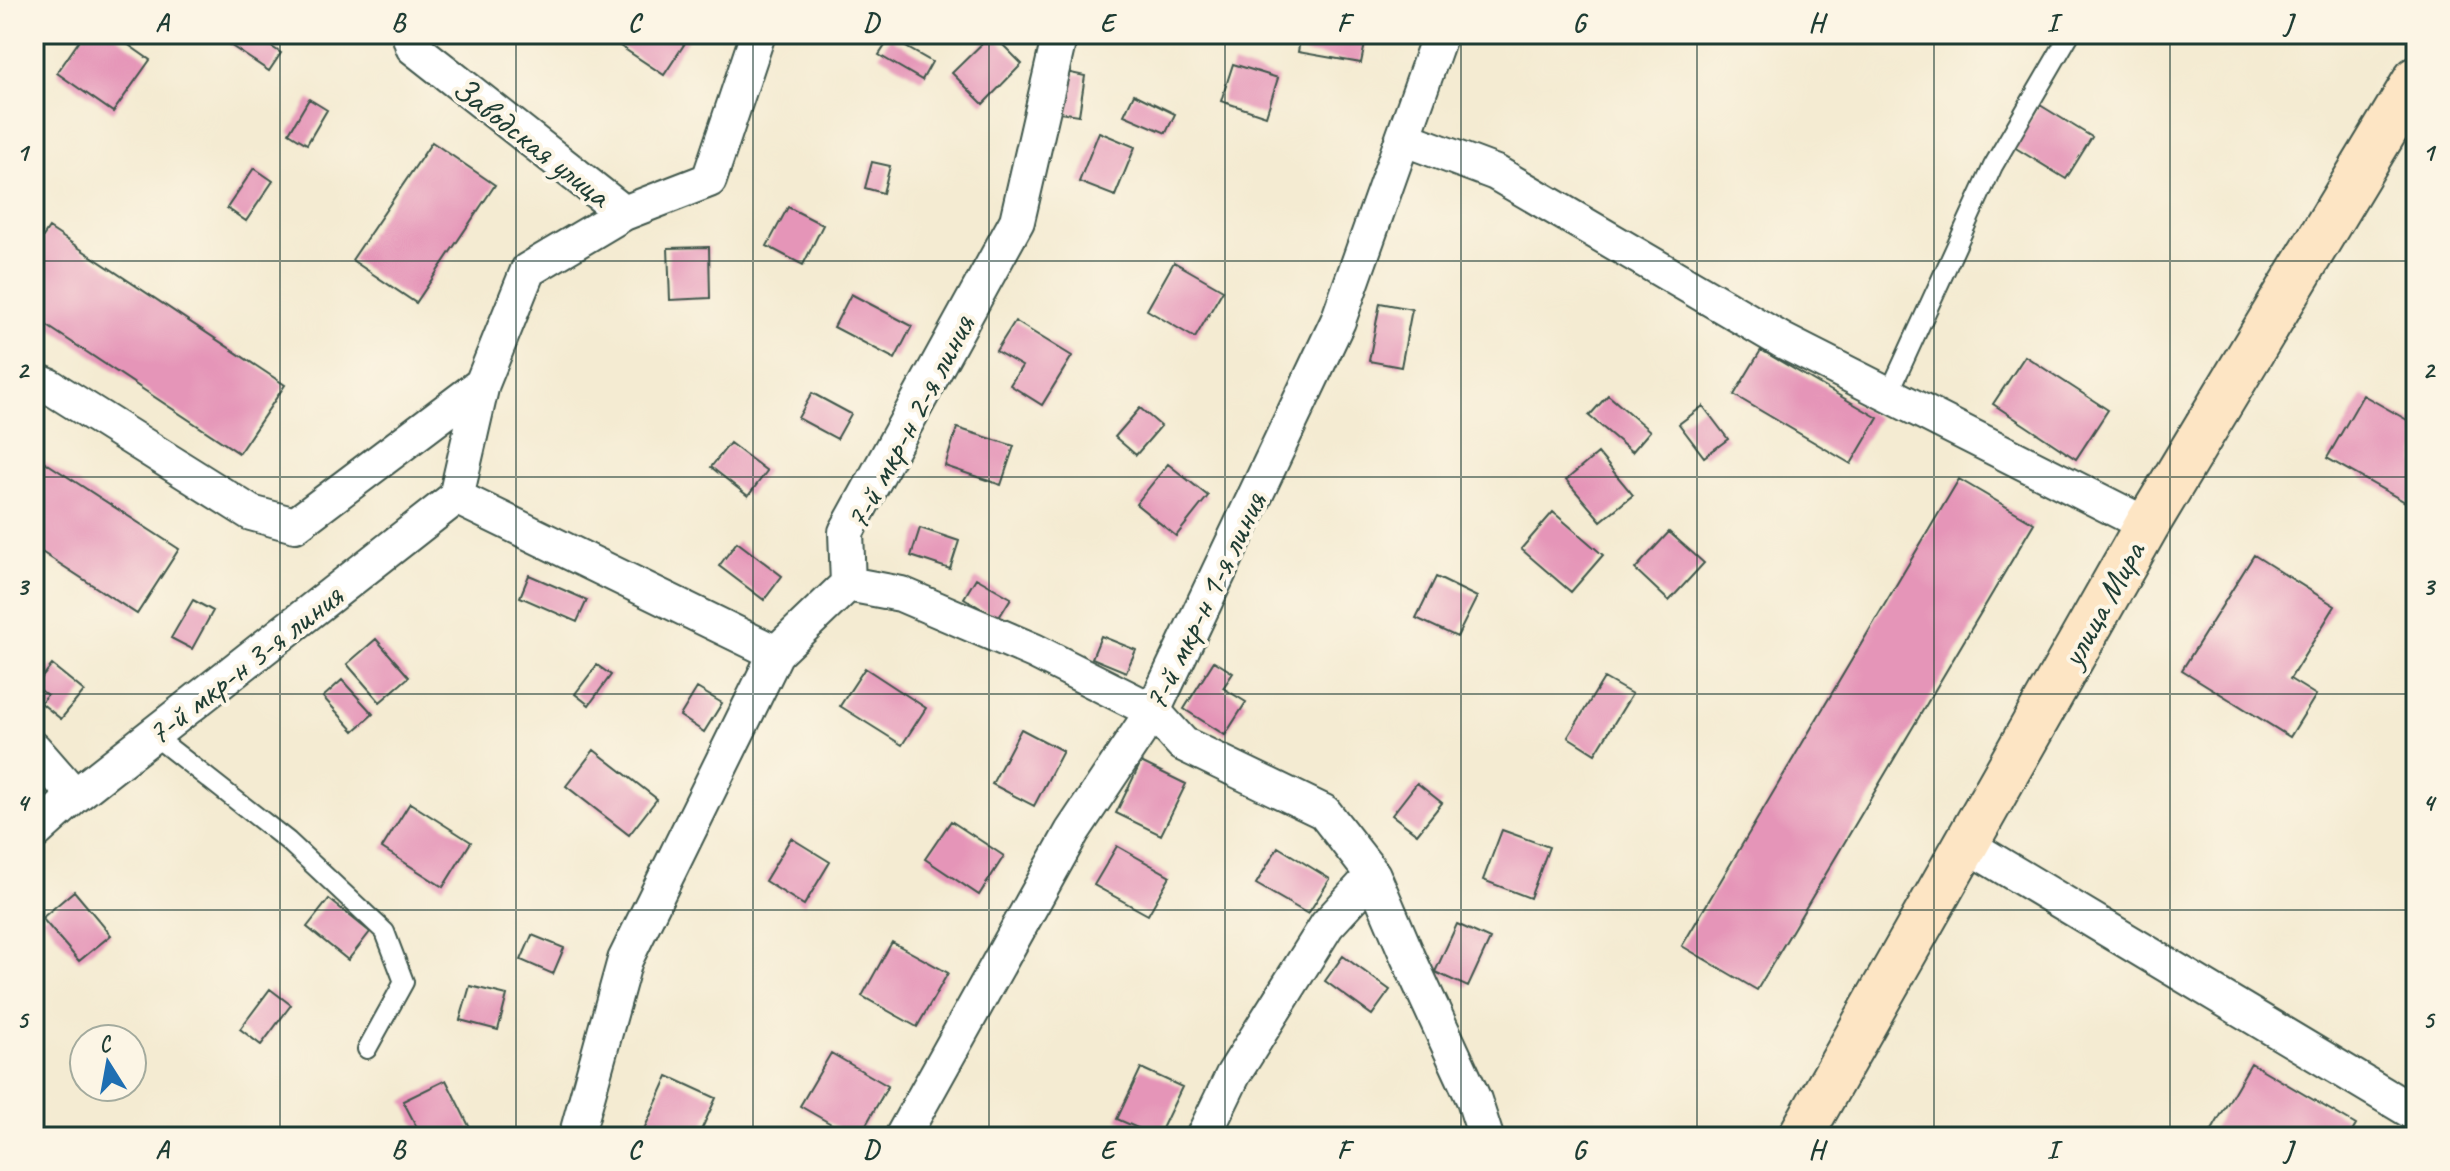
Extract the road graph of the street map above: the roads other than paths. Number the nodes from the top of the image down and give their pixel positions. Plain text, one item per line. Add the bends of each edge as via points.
1 (409, 34) edge
2 (758, 34) edge
3 (1060, 34) edge
4 (1440, 34) edge
5 (2070, 34) edge
6 (2416, 79) edge
7 (1403, 138) junction
8 (624, 213) junction
9 (34, 380) edge
10 (482, 384) junction
11 (1889, 393) junction
12 (456, 497) junction
13 (2147, 525) junction
14 (848, 584) junction
15 (776, 653) junction
16 (1153, 711) junction
17 (153, 735) junction
18 (34, 749) edge
19 (75, 796) junction
20 (34, 833) edge
21 (1967, 845) junction
22 (1373, 875) junction
23 (367, 1049) dead end
24 (2416, 1114) edge
25 (576, 1137) edge
26 (902, 1137) edge
27 (1203, 1137) edge
28 (1486, 1137) edge
29 (1800, 1137) edge

1 - 8 street, Заводская улица via 413,47
2 - 8 street via 709,180
3 - 14 street, 7-й мкр-н 2-я линия via 1017,221 846,532
4 - 7 street, 7-й мкр-н 1-я линия
5 - 11 lane via 1993,166
6 - 13 street, улица Мира
7 - 11 street via 1496,173 1783,341
7 - 16 street, 7-й мкр-н 1-я линия via 1338,321
8 - 10 street via 528,270
9 - 10 street via 251,513 295,525
10 - 12 street
11 - 13 street
12 - 15 street
12 - 17 street, 7-й мкр-н 3-я линия
13 - 21 street, улица Мира
14 - 15 street
14 - 16 street via 901,594 1034,651
15 - 25 street via 625,960
16 - 22 street via 1183,744 1324,812
16 - 26 street, 7-й мкр-н 1-я линия via 1072,832
17 - 19 street, 7-й мкр-н 3-я линия
17 - 23 lane via 288,841 385,932 404,982
18 - 19 street
19 - 20 street, 7-й мкр-н 3-я линия
21 - 24 street
21 - 29 street, улица Мира
22 - 27 street via 1327,925 1233,1075
22 - 28 street

